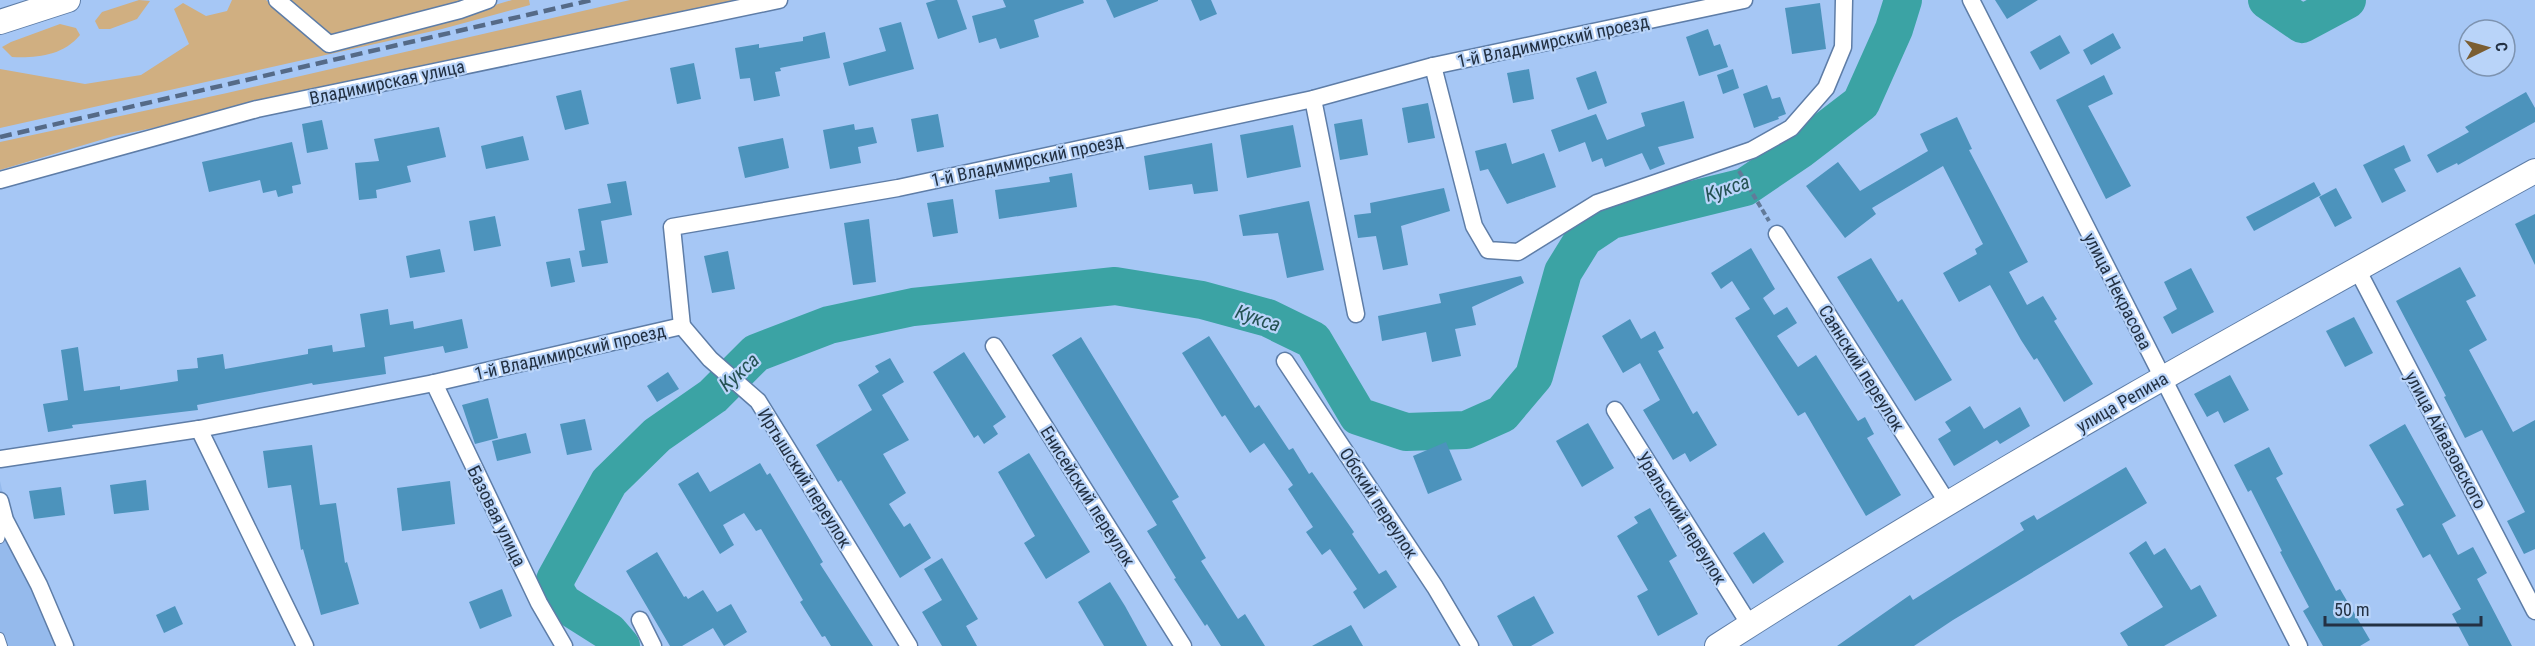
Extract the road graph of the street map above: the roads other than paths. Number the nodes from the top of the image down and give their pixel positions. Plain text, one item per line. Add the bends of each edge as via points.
1 (68, 0) edge
2 (277, 0) edge
3 (488, 0) edge
4 (779, 0) edge
5 (1744, 0) edge
6 (1844, 0) edge
7 (1971, 0) edge
8 (0, 22) edge
9 (1433, 66) junction
10 (1313, 99) junction
11 (2535, 171) edge
12 (0, 180) edge
13 (1777, 234) road end
14 (2357, 269) junction
15 (1356, 314) dead end
16 (682, 326) junction
17 (994, 346) dead end
18 (1286, 361) dead end
19 (2163, 378) junction
20 (434, 383) junction
21 (1615, 410) dead end
22 (199, 429) junction
23 (0, 459) edge
24 (0, 501) edge
25 (1947, 502) junction
26 (5, 520) junction
27 (0, 539) edge
28 (2535, 611) edge
29 (640, 621) dead end
30 (1750, 625) junction
31 (0, 638) edge
32 (3, 646) edge
33 (65, 646) edge
34 (305, 646) edge
35 (564, 646) edge
36 (653, 646) edge
37 (909, 646) edge
38 (1183, 646) edge
39 (1470, 646) edge
40 (1718, 646) edge
41 (2299, 646) edge

1 - 8 street
2 - 3 street via 329,44
4 - 12 street, Владимирская улица via 257,109
5 - 9 street, 1-й Владимирский проезд
6 - 9 street, 1-й Владимирский проезд via 1843,47 1827,88 1791,128 1752,150 1597,203 1518,252 1488,250 1474,226
7 - 19 street, улица Некрасова
9 - 10 street, 1-й Владимирский проезд
10 - 15 street
10 - 16 street, 1-й Владимирский проезд via 898,188 672,227
11 - 14 street, улица Репина
13 - 25 street, Саянский переулок
14 - 19 street, улица Репина
14 - 28 street, улица Айвазовского
16 - 20 street, 1-й Владимирский проезд
16 - 37 street, Иртышский переулок via 710,359 758,401
17 - 38 street, Енисейский переулок
18 - 39 street, Обский переулок
19 - 25 street, улица Репина
19 - 41 street, улица Некрасова
20 - 22 street, 1-й Владимирский проезд
20 - 35 street, Базовая улица via 538,603
21 - 30 street, Уральский переулок
22 - 23 street, 1-й Владимирский проезд
22 - 34 street
24 - 26 street
25 - 30 street, улица Репина
26 - 27 lane
26 - 33 street
29 - 36 street
30 - 40 street, улица Репина
31 - 32 lane

